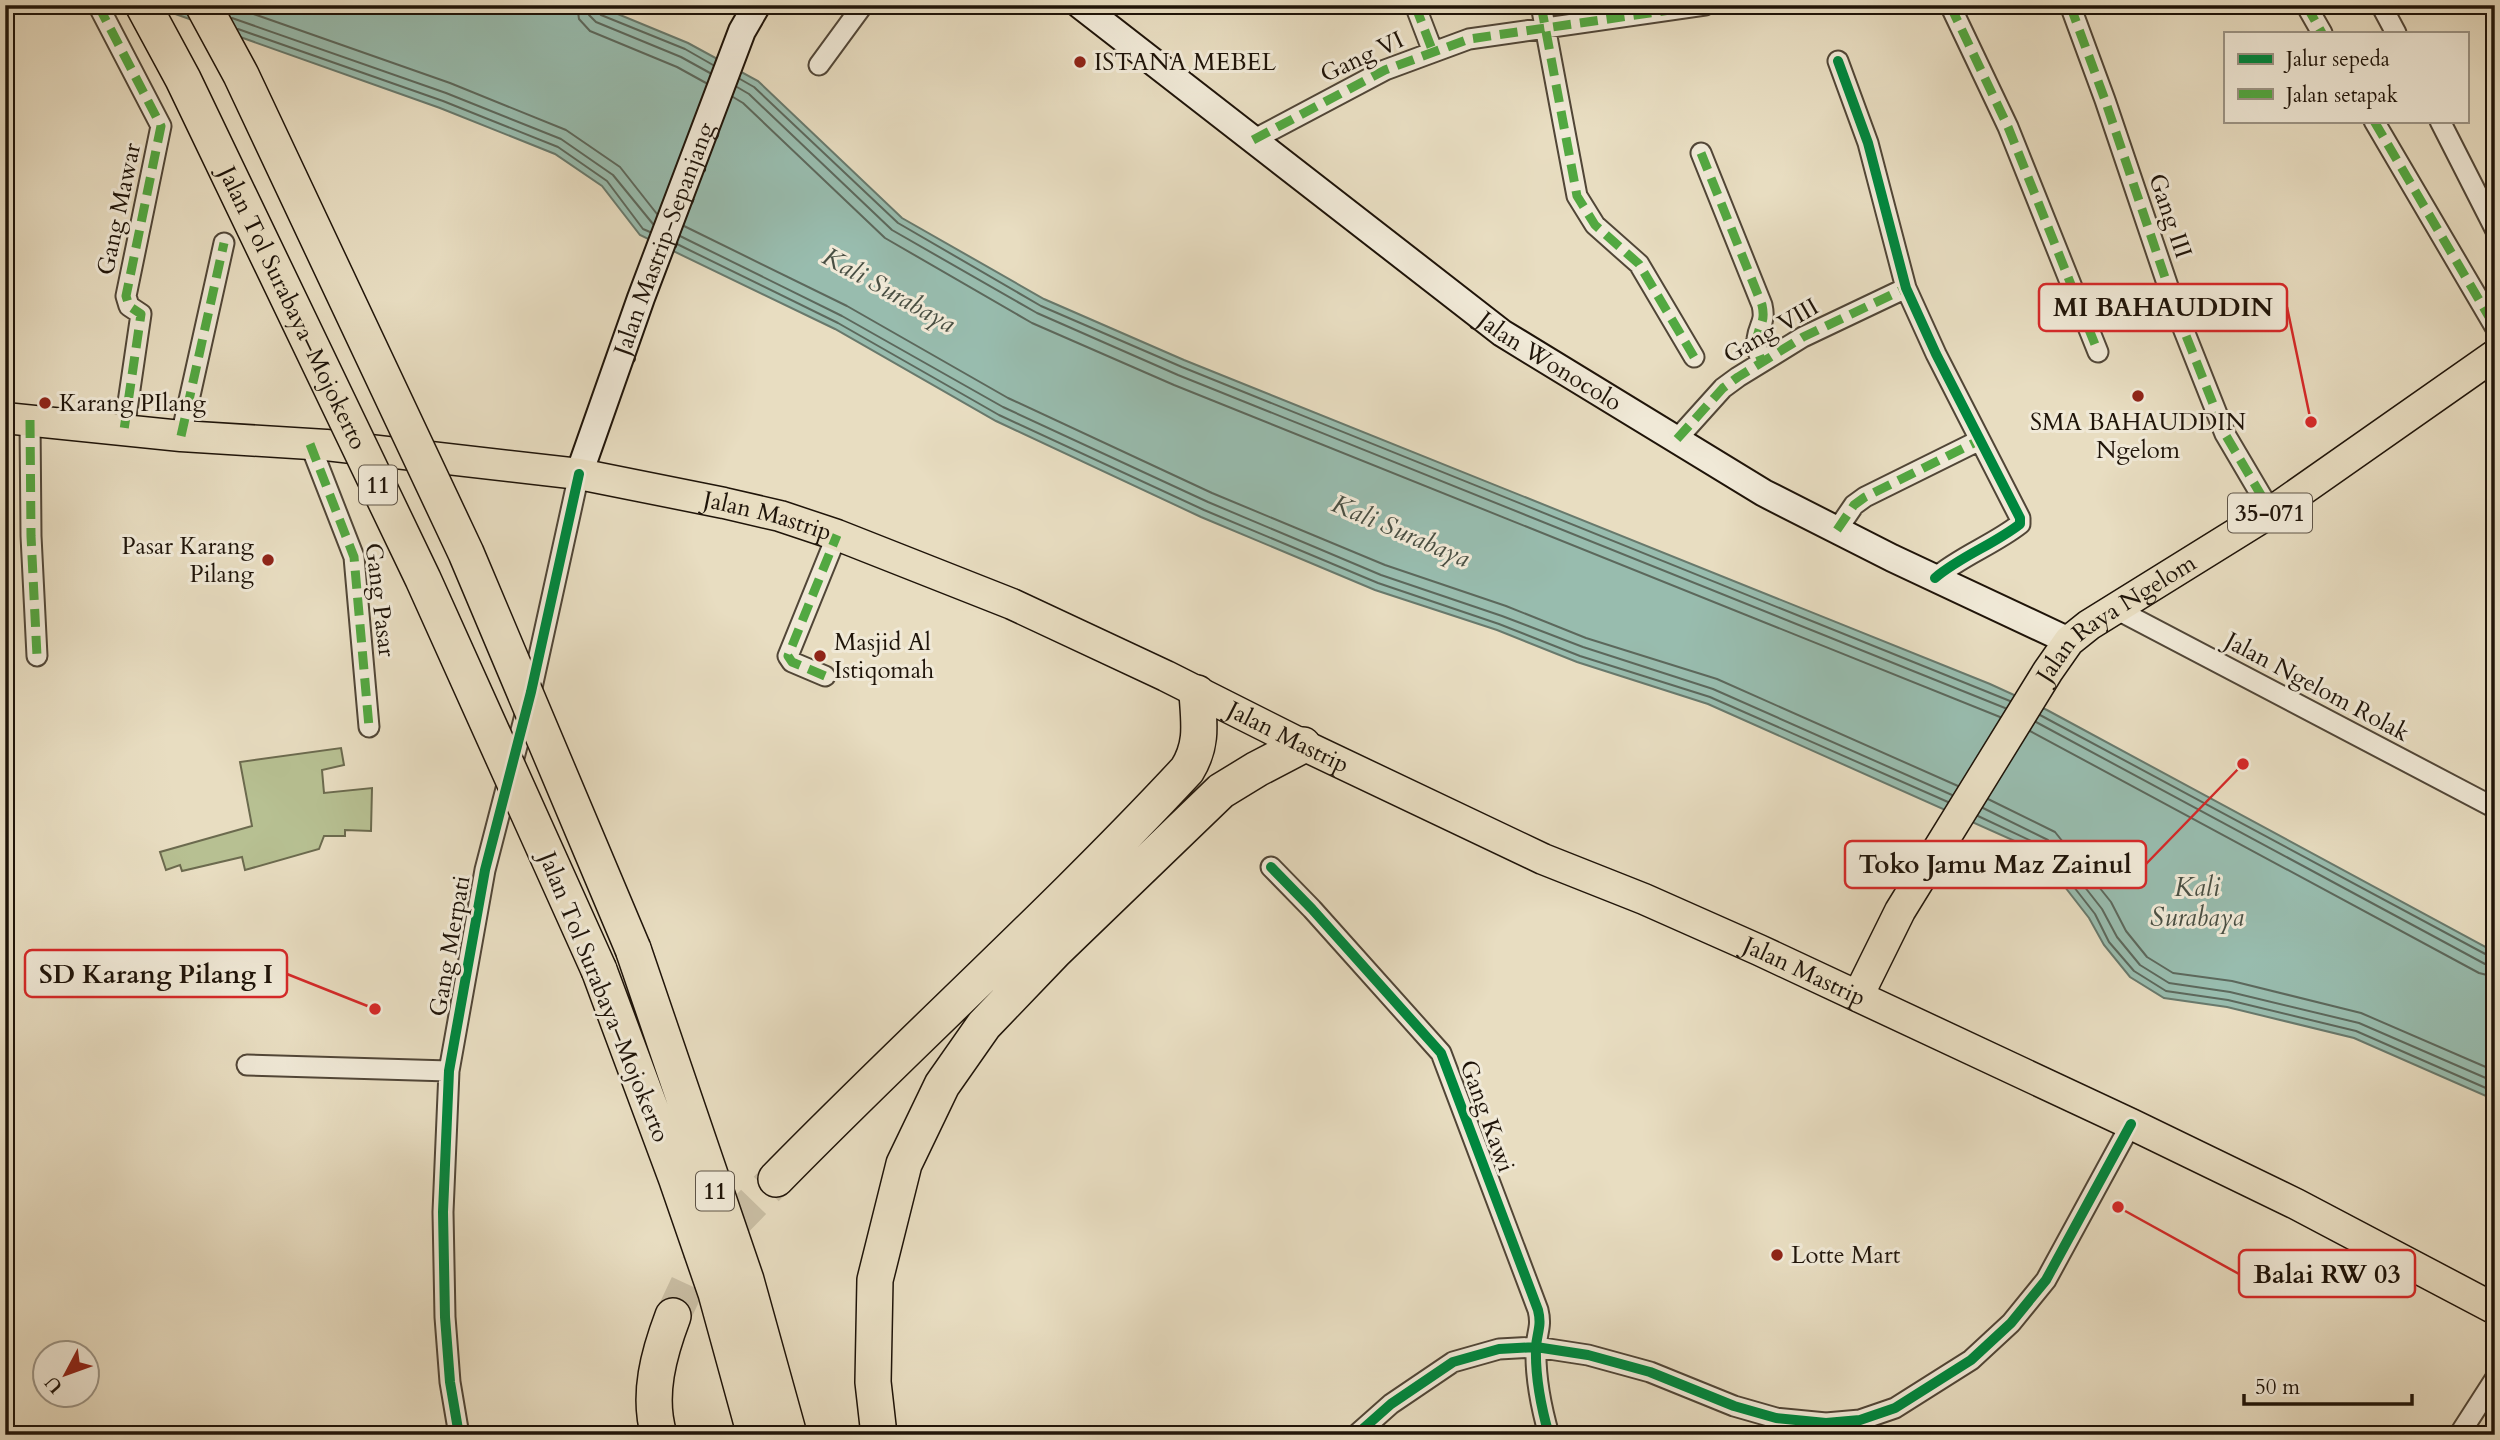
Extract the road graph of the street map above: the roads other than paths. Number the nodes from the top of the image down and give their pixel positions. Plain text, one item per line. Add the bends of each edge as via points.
1 (98, 5) edge
2 (143, 5) edge
3 (203, 5) edge
4 (757, 5) edge
5 (863, 5) edge
6 (1080, 5) edge
7 (1415, 5) edge
8 (1541, 5) edge
9 (1950, 5) edge
10 (2070, 5) edge
11 (2306, 5) edge
12 (2381, 5) edge
13 (1701, 6) edge
14 (1544, 29) junction
15 (2321, 32) edge
16 (2395, 32) edge
17 (1433, 52) junction
18 (1838, 61) dead end
19 (819, 65) dead end
20 (2375, 122) edge
21 (2441, 122) edge
22 (1254, 139) junction
23 (1701, 153) dead end
24 (2495, 229) edge
25 (224, 243) dead end
26 (1906, 288) junction
27 (2495, 327) edge
28 (2098, 352) dead end
29 (2495, 355) edge
30 (1694, 357) dead end
31 (1762, 362) junction
32 (18, 419) edge
33 (124, 430) junction
34 (181, 436) junction
35 (1676, 439) junction
36 (1980, 440) junction
37 (310, 444) junction
38 (579, 474) junction
39 (2271, 512) junction
40 (1837, 530) junction
41 (837, 535) junction
42 (1935, 578) junction
43 (2116, 609) junction
44 (2069, 641) junction
45 (37, 656) dead end
46 (825, 676) dead end
47 (1197, 693) junction
48 (369, 726) dead end
49 (1303, 745) junction
50 (2495, 808) edge
51 (1271, 867) dead end
52 (1858, 996) junction
53 (247, 1065) dead end
54 (449, 1071) junction
55 (2131, 1124) junction
56 (776, 1179) tunnel mouth
57 (2495, 1309) edge
58 (673, 1316) tunnel mouth
59 (1536, 1347) junction
60 (2495, 1379) edge
61 (459, 1435) edge
62 (659, 1435) edge
63 (755, 1435) edge
64 (789, 1435) edge
65 (879, 1435) edge
66 (1356, 1435) edge
67 (1549, 1435) edge
68 (2459, 1435) edge

1 - 33 street, Gang Mawar via 161,126 126,296 129,306 141,314
2 - 63 highway, Jalan Tol Surabaya–Mojokerto / 11, bridge via 423,579 599,970 716,1293
3 - 64 highway, Jalan Tol Surabaya–Mojokerto / 11, bridge via 241,75 466,553 633,949 746,1280
4 - 38 main road, Jalan Mastrip-Sepanjang via 742,31
5 - 19 street
6 - 22 main road, Jalan Wonocolo
7 - 17 street
8 - 14 street
9 - 28 street via 2008,127
10 - 39 street, Gang III via 2225,434
11 - 15 street
12 - 16 street
13 - 14 street, Gang VI
14 - 17 street, Gang VI via 1469,38
14 - 30 street via 1577,196 1595,225 1639,264
17 - 22 street, Gang VI via 1385,70
18 - 26 street via 1863,124
20 - 27 street
21 - 24 street
22 - 35 main road, Jalan Wonocolo via 1502,332
23 - 31 street via 1762,305 1765,318 1756,347
25 - 34 street
26 - 31 street, Gang VIII
26 - 36 street
29 - 39 main road, Jalan Raya Ngelom / 35-071
31 - 35 street, Gang VIII via 1723,388
32 - 33 main road, Jalan Mastrip
32 - 45 street via 31,536
33 - 34 main road, Jalan Mastrip
34 - 37 main road, Jalan Mastrip
35 - 40 main road, Jalan Wonocolo via 1764,493
36 - 40 street via 1865,497
36 - 42 street via 2020,524
37 - 38 main road, Jalan Mastrip
37 - 48 street, Gang Pasar via 354,557
38 - 41 main road, Jalan Mastrip via 780,516
38 - 54 street, Gang Merpati via 531,692 485,870
39 - 43 main road, Jalan Raya Ngelom / 35-071
40 - 42 main road, Jalan Wonocolo
41 - 46 street via 788,656
41 - 47 main road, Jalan Mastrip via 1012,604
42 - 44 main road, Jalan Wonocolo
43 - 44 main road, Jalan Raya Ngelom / 35-071
43 - 50 street, Jalan Ngelom Rolak
44 - 52 main road, Jalan Raya Ngelom / 35-071 via 1900,911
47 - 49 main road, Jalan Mastrip
47 - 56 highway via 1200,741 1186,771 1131,831
49 - 52 main road, Jalan Mastrip via 1543,859 1644,899
49 - 65 highway via 1222,792 984,1025 942,1085 904,1164 875,1280 873,1382
51 - 59 street, Gang Kawi via 1441,1053 1538,1310 1542,1324
52 - 55 main road, Jalan Mastrip
53 - 54 street
54 - 61 street, Gang Merpati via 443,1212 445,1317
55 - 57 main road, Jalan Mastrip
55 - 59 street via 2046,1280 2011,1323 1971,1360 1895,1408 1860,1420 1826,1423 1776,1418 1650,1372
58 - 62 highway via 659,1354 654,1393
59 - 66 street via 1499,1349 1453,1362 1391,1404
59 - 67 street, Gang Kawi
60 - 68 street

